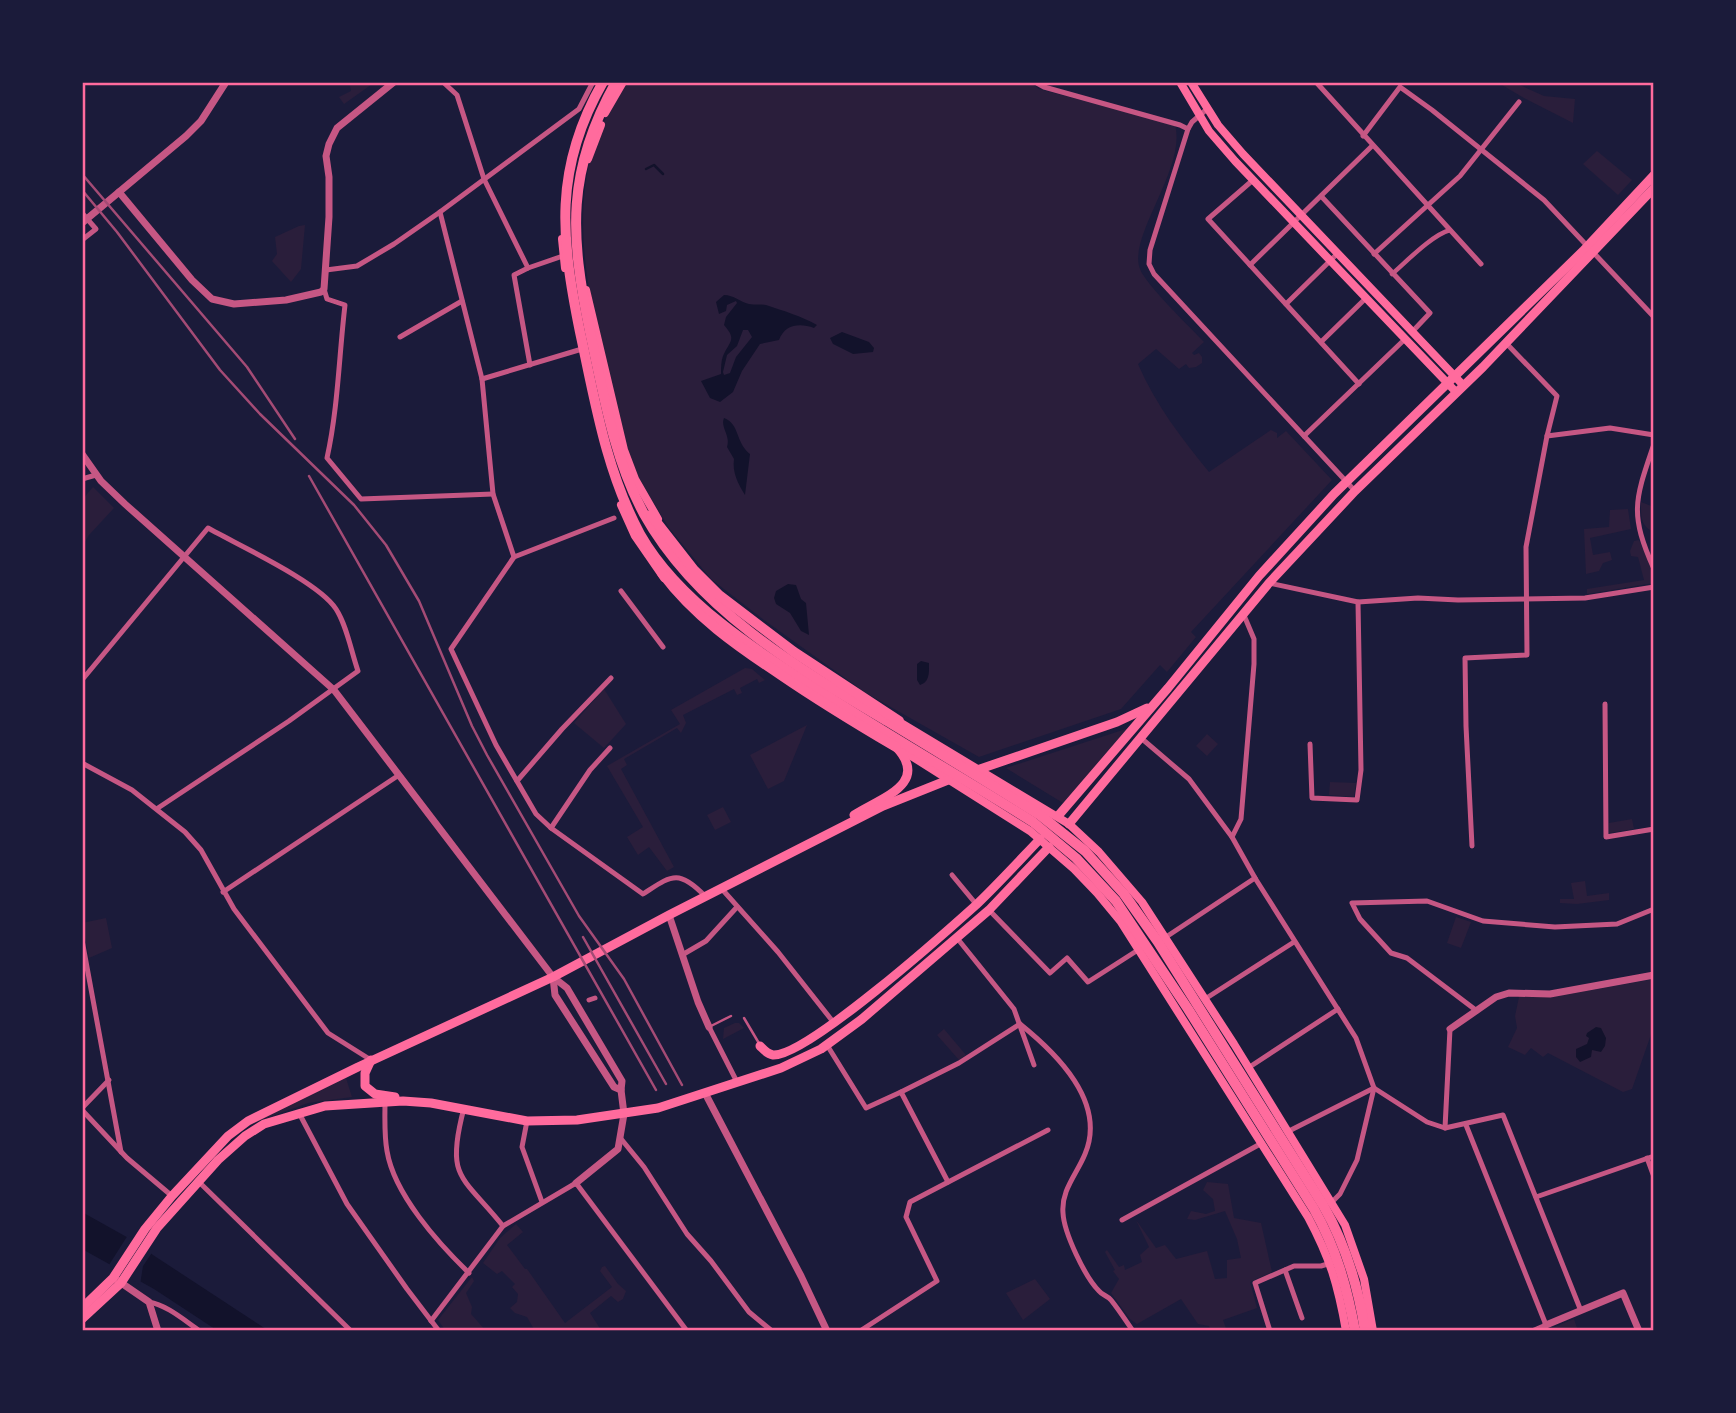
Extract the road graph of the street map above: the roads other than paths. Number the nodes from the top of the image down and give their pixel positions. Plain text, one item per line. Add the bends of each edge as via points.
1 (226, 82) edge
2 (394, 82) edge
3 (443, 82) edge
4 (593, 82) edge
5 (601, 82) edge
6 (617, 82) edge
7 (623, 82) edge
8 (1035, 82) edge
9 (1180, 82) edge
10 (1191, 82) edge
11 (1316, 82) edge
12 (1519, 102) dead end
13 (1207, 108) junction
14 (1198, 115) junction
15 (1188, 129) junction
16 (1363, 136) junction
17 (1372, 146) junction
18 (1481, 148) junction
19 (1654, 175) edge
20 (484, 179) junction
21 (1253, 180) junction
22 (1654, 188) edge
23 (119, 192) junction
24 (1321, 196) junction
25 (1429, 206) junction
26 (440, 212) junction
27 (82, 213) edge
28 (1301, 216) junction
29 (82, 223) edge
30 (1293, 223) junction
31 (1450, 230) junction
32 (82, 240) edge
33 (1589, 249) junction
34 (1337, 254) junction
35 (1374, 254) junction
36 (563, 256) junction
37 (1329, 261) junction
38 (1481, 264) dead end
39 (1250, 265) junction
40 (528, 268) junction
41 (326, 270) junction
42 (1392, 274) junction
43 (324, 289) junction
44 (1365, 299) junction
45 (462, 302) junction
46 (1286, 304) junction
47 (1654, 317) edge
48 (1411, 332) junction
49 (400, 337) dead end
50 (1404, 340) junction
51 (1321, 342) junction
52 (1506, 343) junction
53 (582, 349) junction
54 (530, 365) junction
55 (482, 379) junction
56 (1450, 380) junction
57 (1359, 384) junction
58 (1459, 389) junction
59 (1654, 435) edge
60 (1304, 436) junction
61 (1547, 436) junction
62 (1654, 444) edge
63 (82, 454) edge
64 (96, 475) junction
65 (82, 479) edge
66 (1345, 483) junction
67 (1355, 491) junction
68 (493, 494) junction
69 (636, 496) junction
70 (624, 500) junction
71 (614, 518) dead end
72 (184, 556) junction
73 (514, 557) junction
74 (1654, 569) edge
75 (1269, 583) junction
76 (1654, 587) edge
77 (621, 591) dead end
78 (1526, 598) junction
79 (1358, 602) junction
80 (1243, 613) junction
81 (663, 647) dead end
82 (611, 678) dead end
83 (82, 680) edge
84 (1168, 688) junction
85 (334, 690) junction
86 (1605, 704) dead end
87 (899, 721) junction
88 (1141, 738) junction
89 (1310, 744) dead end
90 (896, 747) junction
91 (610, 748) dead end
92 (82, 762) edge
93 (980, 769) junction
94 (399, 775) junction
95 (948, 779) junction
96 (517, 781) junction
97 (158, 808) junction
98 (1058, 816) junction
99 (1069, 824) junction
100 (551, 828) junction
101 (1654, 830) edge
102 (830, 832) junction
103 (1232, 837) junction
104 (1040, 839) junction
105 (1049, 846) junction
106 (1472, 846) dead end
107 (952, 875) dead end
108 (1255, 878) junction
109 (721, 888) junction
110 (223, 892) junction
111 (705, 896) junction
112 (976, 904) junction
113 (737, 907) junction
114 (1654, 909) edge
115 (989, 910) junction
116 (669, 915) junction
117 (1166, 937) junction
118 (957, 938) junction
119 (82, 940) edge
120 (1294, 942) junction
121 (1138, 950) junction
122 (682, 955) junction
123 (1654, 975) edge
124 (553, 976) junction
125 (1205, 999) junction
126 (1338, 1009) junction
127 (1477, 1010) junction
128 (731, 1016) dead end
129 (744, 1018) dead end
130 (834, 1023) junction
131 (1020, 1024) junction
132 (709, 1027) junction
133 (1450, 1029) joint
134 (827, 1045) junction
135 (760, 1046) joint
136 (371, 1060) junction
137 (1034, 1065) dead end
138 (1248, 1068) junction
139 (109, 1080) junction
140 (737, 1082) junction
141 (1374, 1088) junction
142 (621, 1090) junction
143 (901, 1092) junction
144 (705, 1093) junction
145 (385, 1101) junction
146 (403, 1101) junction
147 (464, 1108) junction
148 (82, 1109) edge
149 (299, 1113) junction
150 (624, 1114) junction
151 (527, 1121) junction
152 (1466, 1125) junction
153 (1445, 1128) junction
154 (1048, 1130) dead end
155 (1287, 1132) junction
156 (622, 1140) junction
157 (1262, 1143) junction
158 (121, 1152) junction
159 (1650, 1157) edge
160 (1654, 1177) edge
161 (195, 1179) junction
162 (948, 1182) junction
163 (576, 1183) junction
164 (172, 1196) junction
165 (1536, 1197) junction
166 (542, 1202) junction
167 (1331, 1203) junction
168 (1122, 1220) dead end
169 (503, 1226) junction
170 (141, 1244) junction
171 (1331, 1263) junction
172 (1285, 1270) junction
173 (469, 1273) junction
174 (120, 1276) junction
175 (149, 1303) junction
176 (82, 1308) edge
177 (1581, 1311) junction
178 (1302, 1318) dead end
179 (82, 1319) edge
180 (431, 1321) junction
181 (1546, 1325) junction
182 (158, 1331) edge
183 (201, 1331) edge
184 (351, 1331) edge
185 (439, 1331) edge
186 (687, 1331) edge
187 (772, 1331) edge
188 (827, 1331) edge
189 (860, 1331) edge
190 (1133, 1331) edge
191 (1270, 1331) edge
192 (1346, 1331) edge
193 (1355, 1331) edge
194 (1365, 1331) edge
195 (1373, 1331) edge
196 (1532, 1331) edge
197 (1639, 1331) edge

1 - 23 street via 201,121
2 - 41 street via 337,128 329,145
3 - 20 street via 461,103
4 - 20 street via 579,109
5 - 36 main road via 585,106 565,172
5 - 70 highway via 568,172 565,248 605,445
6 - 69 highway via 583,157 575,224 580,280 596,358 622,462
7 - 87 main road via 605,114 585,168 580,224 584,278 635,480 672,539 731,606 831,680
8 - 15 street
9 - 14 main road
10 - 13 main road
11 - 16 street
12 - 18 street
13 - 14 street
13 - 28 main road
14 - 15 street
14 - 21 main road
15 - 60 street via 1149,264
16 - 17 street
16 - 18 street via 1401,87
17 - 24 street
17 - 25 street
18 - 25 street
18 - 33 street via 1544,200
19 - 33 main road
20 - 26 street
20 - 40 street
21 - 30 main road
21 - 39 street via 1208,219
22 - 33 main road
23 - 29 street
23 - 43 street via 212,299 233,304 274,302
24 - 28 street
24 - 35 street
25 - 31 street
25 - 35 street
26 - 41 street via 357,266
26 - 45 street
27 - 32 street via 96,229
28 - 30 street
28 - 34 main road
30 - 37 main road
30 - 39 street
31 - 38 street
31 - 42 street
33 - 47 street
33 - 52 main road
33 - 56 main road
34 - 37 street
34 - 48 main road
35 - 42 street
36 - 40 street
36 - 53 main road
37 - 44 main road
37 - 46 street
39 - 46 street
40 - 54 street via 514,275
41 - 43 street
42 - 48 street via 1430,313
43 - 68 street via 327,299 345,305 335,420 327,458 344,479 361,499
44 - 50 main road
44 - 51 street
45 - 49 street
45 - 55 street
46 - 51 street
48 - 56 main road
50 - 56 main road
50 - 57 street
51 - 57 street
52 - 58 main road
52 - 61 street via 1557,396
53 - 54 street
53 - 90 main road via 615,488 653,565 718,631
54 - 55 street
55 - 68 street
56 - 58 main road
56 - 66 main road
57 - 60 street
58 - 67 main road
59 - 61 street via 1610,428
60 - 66 street
61 - 78 street via 1525,547
62 - 74 street via 1638,492 1636,520
63 - 64 street
64 - 65 street
64 - 72 street
66 - 67 street
66 - 84 main road via 1250,586
67 - 75 main road
68 - 73 street
69 - 87 highway via 719,595 794,652
69 - 194 highway via 679,565 746,628 846,696 1040,815 1105,871 1158,942 1328,1213 1352,1267
70 - 90 highway via 649,554 705,621 842,716
70 - 193 highway via 641,535 670,573 732,631 852,712 1033,822 1097,878 1149,947 1314,1209 1341,1270
71 - 73 street
72 - 83 street
72 - 85 street
72 - 85 street via 208,528 326,597 337,610 358,671
73 - 96 street via 451,649
75 - 79 street
75 - 80 main road
76 - 78 street via 1585,597
77 - 81 street
78 - 79 street
78 - 106 street via 1527,655 1465,658
79 - 89 street via 1361,770 1357,800 1312,798
80 - 88 main road
80 - 103 street via 1254,639 1254,664 1241,819
82 - 96 street
84 - 93 main road via 1151,705 1117,723
84 - 98 main road
85 - 94 street
85 - 97 street
86 - 101 street via 1606,837
87 - 93 main road
88 - 99 main road
88 - 103 street via 1189,779
90 - 95 main road
90 - 102 main road via 908,764 905,783
91 - 100 street
92 - 97 street
93 - 98 main road
94 - 110 street
94 - 124 street
95 - 102 main road
95 - 104 main road
96 - 100 street via 536,814
97 - 110 street via 201,850
98 - 99 main road
99 - 117 main road via 1116,870
100 - 111 street via 643,894 670,877 680,877
102 - 109 main road
103 - 108 street
104 - 105 main road
104 - 112 main road
105 - 115 main road
105 - 121 main road via 1097,893
107 - 112 street
108 - 117 street
108 - 120 street
109 - 111 main road
109 - 113 street
110 - 136 street via 328,1033
111 - 116 main road
112 - 130 main road
113 - 122 street via 706,941
113 - 130 street
114 - 127 street via 1617,923 1555,927 1483,921 1427,901 1352,902 1360,919 1391,953 1407,958
115 - 118 main road
115 - 121 street via 1050,973 1067,958 1088,982
116 - 122 street
116 - 124 main road
117 - 125 main road
118 - 131 street via 1014,1009
118 - 134 main road
119 - 139 street
120 - 125 street
120 - 126 street
121 - 157 main road
122 - 132 street
123 - 127 street via 1550,994 1509,993
124 - 136 main road
124 - 142 street via 567,988 622,1081
124 - 142 street via 555,995 614,1087
125 - 138 main road
126 - 138 street
126 - 141 street via 1362,1051
127 - 133 street
128 - 132 lane
129 - 135 lane
130 - 135 main road via 778,1054 768,1054
131 - 137 street
131 - 143 street via 959,1063
131 - 190 street via 1055,1053 1083,1093 1089,1134 1085,1153 1066,1190 1063,1213 1082,1264
132 - 140 street
133 - 153 street
134 - 140 main road via 792,1064
134 - 143 street via 866,1108
136 - 146 main road via 365,1086 374,1094
136 - 161 main road via 248,1121 228,1136
138 - 155 main road
139 - 148 street
139 - 158 street
140 - 144 main road
141 - 153 street via 1427,1122
141 - 155 street
141 - 167 street via 1357,1160
142 - 150 street
143 - 162 street
144 - 150 main road
144 - 188 street
145 - 146 main road
145 - 149 main road via 341,1103
145 - 173 street via 387,1152 401,1188 421,1221
146 - 147 main road
147 - 151 main road
147 - 169 street via 455,1154 457,1167 463,1181
148 - 158 street
149 - 161 main road via 264,1124 245,1136
149 - 180 street via 347,1204
150 - 151 main road
150 - 156 street
151 - 166 street via 522,1147
152 - 153 street
152 - 165 street via 1503,1115
152 - 181 street
154 - 162 street
155 - 167 main road
156 - 163 street via 612,1156
156 - 187 street via 687,1234 749,1312
157 - 168 street
157 - 171 main road
158 - 164 street
159 - 160 street
159 - 165 street
161 - 164 main road
161 - 170 main road
161 - 184 street
162 - 189 street via 910,1202 906,1217 936,1281
163 - 166 street
163 - 186 street
164 - 170 main road
165 - 177 street
166 - 169 street
167 - 195 main road via 1359,1259
169 - 173 street
170 - 174 main road
171 - 172 street
171 - 192 main road
172 - 178 street
172 - 191 street via 1255,1283
173 - 180 street
174 - 175 street
174 - 176 main road
174 - 179 main road
175 - 182 street
175 - 183 street
177 - 181 street
177 - 197 street via 1623,1293
180 - 185 street
181 - 196 street

